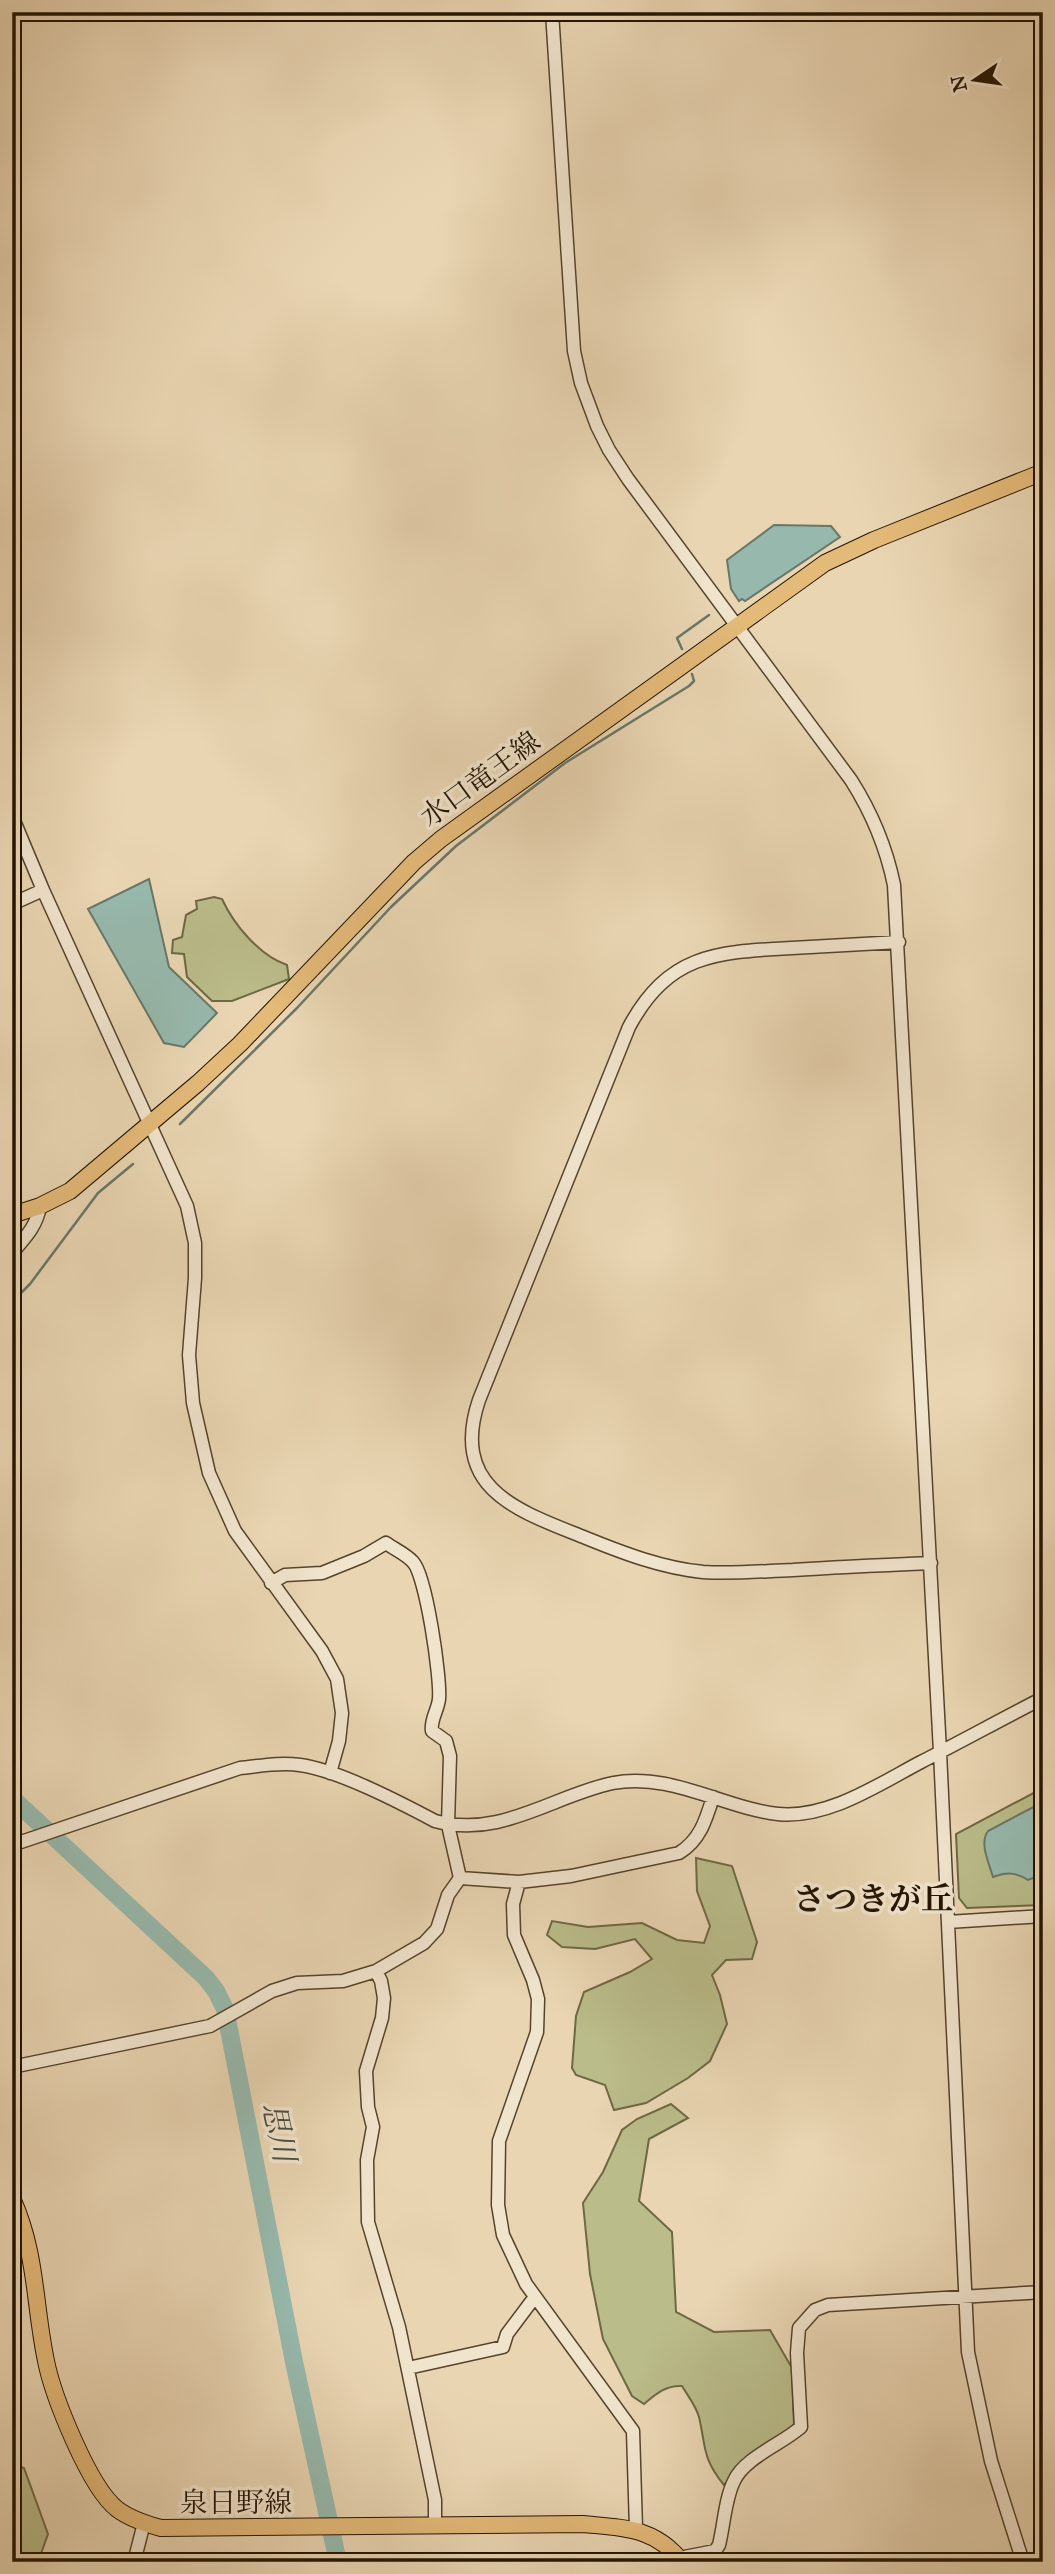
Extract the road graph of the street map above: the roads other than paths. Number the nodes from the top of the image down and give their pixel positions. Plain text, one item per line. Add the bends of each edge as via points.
1 (552, 12) edge
2 (1043, 472) edge
3 (738, 627) junction
4 (12, 816) edge
5 (43, 890) junction
6 (12, 904) edge
7 (899, 942) junction
8 (151, 1124) junction
9 (40, 1206) junction
10 (12, 1215) edge
11 (12, 1253) edge
12 (931, 1563) junction
13 (271, 1583) junction
14 (1043, 1698) edge
15 (940, 1752) junction
16 (330, 1773) junction
17 (713, 1797) junction
18 (448, 1825) junction
19 (12, 1844) edge
20 (460, 1878) junction
21 (519, 1882) junction
22 (1043, 1916) edge
23 (948, 1922) junction
24 (376, 1971) junction
25 (12, 2067) edge
26 (12, 2198) edge
27 (1043, 2292) edge
28 (966, 2298) junction
29 (536, 2299) junction
30 (408, 2368) junction
31 (144, 2524) junction
32 (435, 2526) junction
33 (636, 2529) junction
34 (681, 2560) edge
35 (134, 2562) edge
36 (1023, 2562) edge

1 - 3 street via 572,332 581,383 609,450
2 - 3 main road, 水口竜王線 via 825,563
3 - 7 street via 866,804 888,858
3 - 8 main road, 水口竜王線 via 441,839 240,1044
4 - 5 street
5 - 6 street
5 - 8 street
7 - 12 street
7 - 12 street via 720,953 689,964 658,986 629,1027 479,1400 472,1444 482,1475 503,1500 524,1513 643,1560 730,1573
8 - 9 main road, 水口竜王線 via 70,1191
8 - 13 street via 187,1206 195,1243 189,1354 193,1403 209,1473 234,1531
9 - 10 main road, 水口竜王線
9 - 11 street via 38,1218
12 - 15 street
13 - 16 street via 322,1651 337,1679 342,1713
13 - 18 street via 285,1575 322,1573 386,1544 414,1563 425,1589 437,1675 439,1700 431,1726 446,1741 450,1756
14 - 15 street
15 - 17 street via 844,1801 797,1813 760,1811
15 - 23 street
16 - 18 street
16 - 19 street via 299,1765 240,1768
17 - 18 street via 643,1782 615,1783 500,1823
17 - 21 street via 704,1825 691,1845 679,1853
18 - 20 street
20 - 21 street
20 - 24 street via 448,1895 437,1929 424,1943
21 - 29 street via 513,1904 514,1935 538,1999 537,2032 499,2141 498,2205 503,2235
22 - 23 street
23 - 28 street
24 - 25 street via 272,1991 217,2023
24 - 30 street via 384,1998 366,2071 373,2127 367,2160 368,2222
26 - 31 main road, 泉日野線 via 29,2243 46,2361 60,2405 97,2487 117,2509
27 - 28 street
28 - 34 street via 828,2305 806,2318 799,2328 797,2353 801,2427 744,2466 734,2480 715,2551
28 - 36 street via 968,2352 980,2418
29 - 30 street via 507,2334 503,2347
29 - 33 street via 633,2431
30 - 32 street via 435,2500
31 - 32 main road, 泉日野線 via 172,2528
31 - 35 street
32 - 33 main road, 泉日野線 via 583,2524
33 - 34 main road, 泉日野線 via 654,2537

